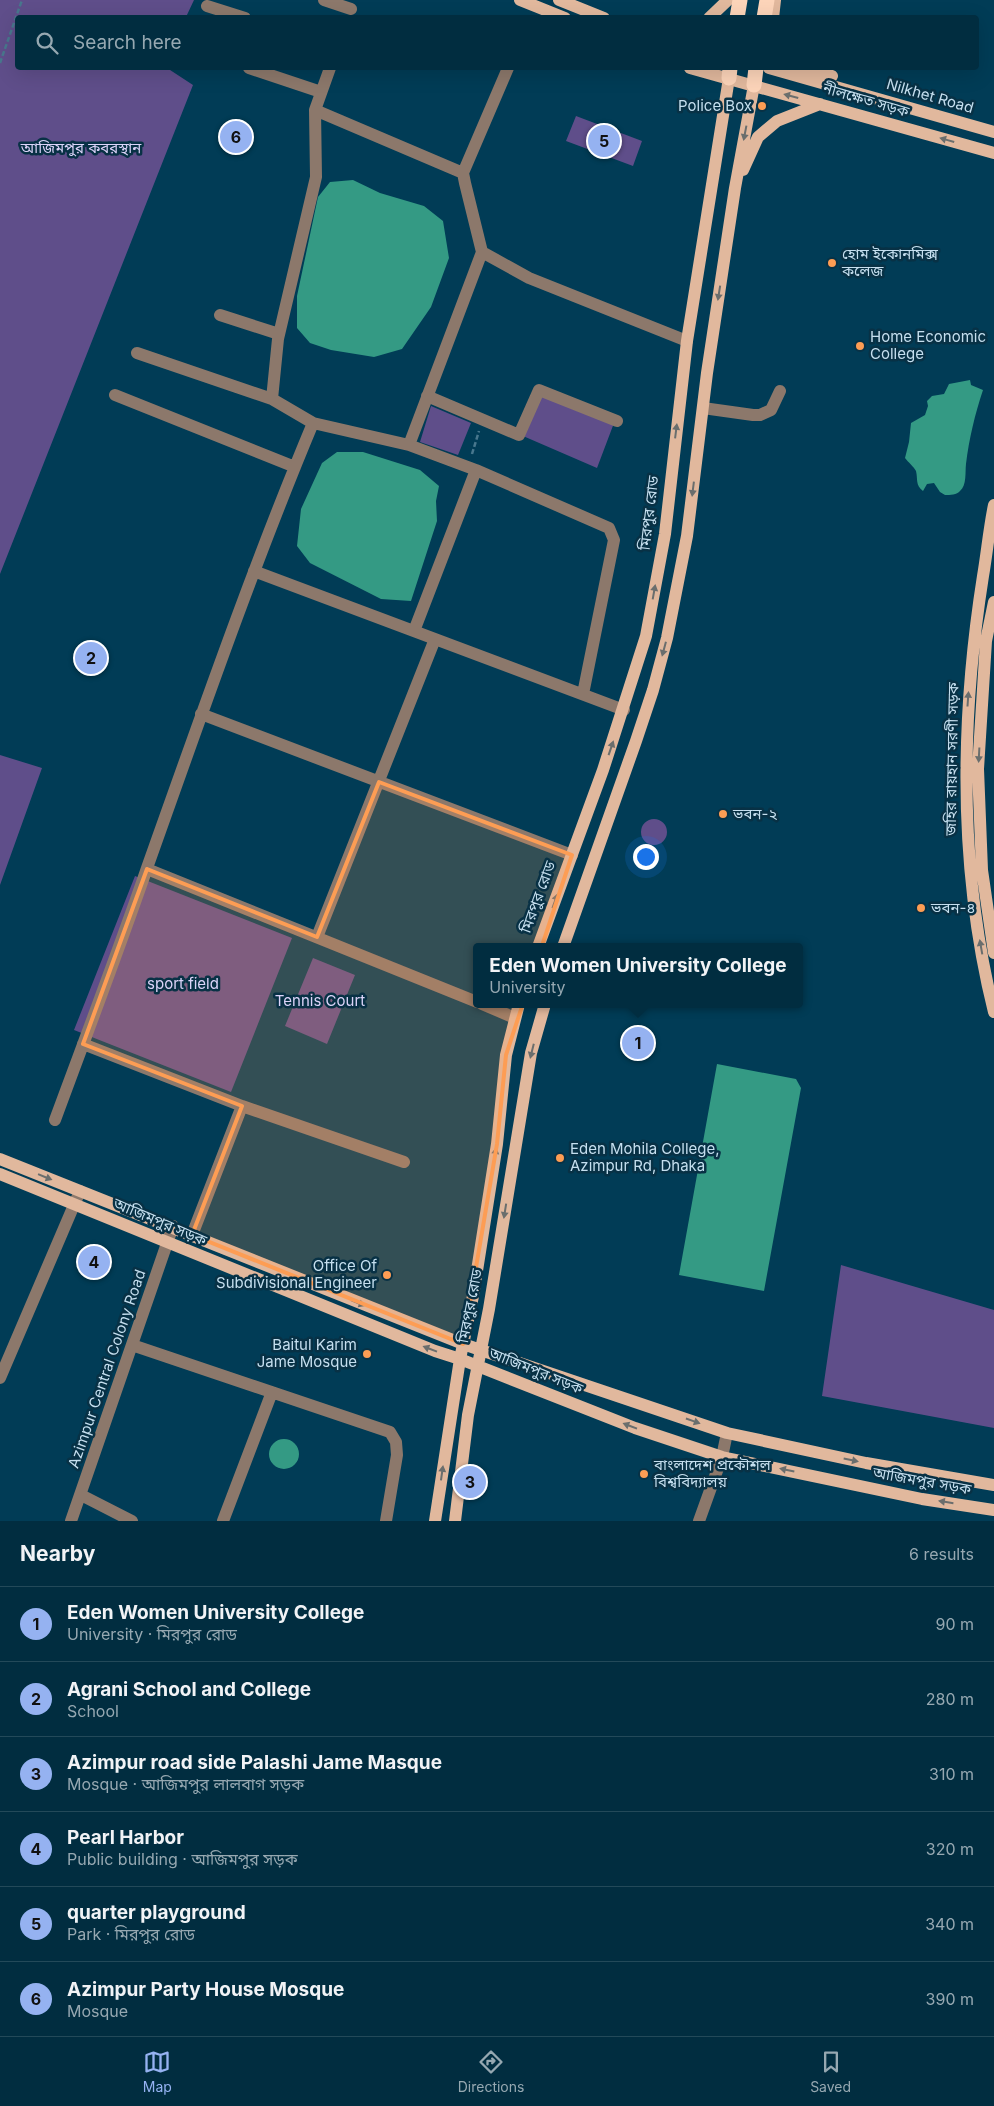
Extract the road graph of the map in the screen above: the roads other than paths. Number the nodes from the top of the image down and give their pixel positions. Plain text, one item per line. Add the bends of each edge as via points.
1 (324, 0) edge
2 (520, 0) edge
3 (559, 0) edge
4 (728, 0) edge
5 (740, 0) edge
6 (767, 0) edge
7 (775, 0) edge
8 (207, 6) dead end
9 (351, 9) edge
10 (236, 15) edge
11 (558, 15) edge
12 (596, 15) edge
13 (712, 15) edge
14 (738, 15) edge
15 (764, 15) edge
16 (773, 15) edge
17 (255, 70) edge
18 (329, 70) edge
19 (507, 70) edge
20 (706, 70) edge
21 (756, 70) edge
22 (776, 70) edge
23 (810, 70) edge
24 (730, 73) edge
25 (754, 85) junction
26 (321, 92) junction
27 (894, 103) junction
28 (820, 104) junction
29 (315, 110) junction
30 (994, 132) edge
31 (994, 153) edge
32 (462, 173) junction
33 (735, 188) junction
34 (482, 252) junction
35 (220, 315) dead end
36 (279, 334) junction
37 (687, 341) junction
38 (137, 353) dead end
39 (780, 391) dead end
40 (115, 395) dead end
41 (427, 396) junction
42 (272, 399) junction
43 (702, 408) junction
44 (617, 421) dead end
45 (313, 423) junction
46 (409, 445) junction
47 (295, 467) junction
48 (472, 469) junction
49 (994, 505) edge
50 (254, 572) junction
51 (994, 602) edge
52 (414, 631) junction
53 (435, 639) junction
54 (583, 694) junction
55 (624, 710) junction
56 (201, 714) junction
57 (378, 782) junction
58 (572, 855) junction
59 (147, 869) junction
60 (317, 937) junction
61 (539, 943) edge
62 (564, 943) edge
63 (994, 953) edge
64 (473, 1000) edge
65 (491, 1008) edge
66 (518, 1008) edge
67 (544, 1008) edge
68 (994, 1012) edge
69 (515, 1018) junction
70 (83, 1044) junction
71 (242, 1106) junction
72 (56, 1120) dead end
73 (0, 1159) edge
74 (404, 1162) dead end
75 (0, 1174) edge
76 (80, 1190) junction
77 (75, 1203) junction
78 (173, 1226) junction
79 (192, 1235) junction
80 (167, 1243) junction
81 (463, 1344) junction
82 (132, 1345) junction
83 (480, 1349) junction
84 (460, 1359) junction
85 (478, 1365) junction
86 (0, 1378) edge
87 (272, 1392) junction
88 (727, 1433) junction
89 (722, 1457) junction
90 (994, 1485) edge
91 (81, 1495) junction
92 (994, 1510) edge
93 (71, 1521) edge
94 (132, 1521) edge
95 (223, 1521) edge
96 (386, 1521) edge
97 (435, 1521) edge
98 (455, 1521) edge
99 (699, 1521) edge

1 - 9 street
2 - 11 main road
3 - 12 main road
4 - 13 main road
5 - 14 highway
6 - 15 highway
7 - 16 main road
8 - 10 street
17 - 26 street
18 - 26 street
19 - 32 street
20 - 24 main road, নীলক্ষেত সড়ক
21 - 25 highway
22 - 27 main road, Nilkhet Road
23 - 27 main road via 884,92
24 - 25 main road, নীলক্ষেত সড়ক
24 - 37 main road, মিরপুর রোড
28 -> 25 main road, নীলক্ষেত সড়ক
25 -> 33 main road
26 - 29 street
27 - 30 main road, Nilkhet Road
31 -> 28 main road, নীলক্ষেত সড়ক
28 - 33 main road via 777,121 758,137
29 - 32 street
29 - 36 street via 316,177
32 - 34 street
33 -> 43 main road
34 - 37 street via 530,278
34 - 41 street
35 - 36 street
36 - 42 street
55 -> 37 main road, মিরপুর রোড via 646,636 665,534
38 - 42 street
39 - 43 street via 771,410 760,415
40 - 47 street
41 - 44 street via 519,435 539,390
41 - 46 street
42 - 45 street
43 -> 62 main road via 687,536 667,638 636,741
45 - 46 street
45 - 47 street
46 - 48 street
47 - 50 street
48 - 52 street
48 - 54 street via 610,528 613,533
68 -> 49 main road, জহির রায়হান সরণী সড়ক via 975,914 966,822 966,723 970,669
50 - 52 street
50 - 56 street
51 -> 63 main road via 986,641 978,769 982,870
52 - 53 street
53 - 54 street
53 - 57 street
54 - 55 street
58 -> 55 main road, মিরপুর রোড
56 - 57 street
56 - 59 street
57 - 58 street
57 - 60 street
61 -> 58 main road, মিরপুর রোড
59 - 60 street
59 - 70 street
60 - 64 street
65 - 69 street
66 - 69 main road, মিরপুর রোড
67 -> 83 main road, মিরপুর রোড via 531,1053
81 -> 69 main road, মিরপুর রোড via 496,1153 506,1055
70 - 71 street
70 - 72 street
71 - 74 street
71 - 79 street
73 -> 76 main road, আজিমপুর সড়ক
75 - 77 main road, আজিমপুর সড়ক
76 - 77 street
76 - 78 main road, আজিমপুর সড়ক
77 - 80 main road, আজিমপুর সড়ক
77 - 86 street
78 - 79 main road, আজিমপুর সড়ক
78 - 80 street, Azimpur Central Colony Road
79 -> 81 main road, আজিমপুর সড়ক
80 - 82 street, Azimpur Central Colony Road
84 -> 80 main road, আজিমপুর সড়ক
81 - 83 main road, আজিমপুর সড়ক
81 - 84 main road, মিরপুর রোড
82 - 87 street
82 - 91 street, Azimpur Central Colony Road
83 - 85 main road, মিরপুর রোড
83 -> 88 main road, আজিমপুর সড়ক
84 - 85 main road, আজিমপুর সড়ক
97 -> 84 main road, মিরপুর রোড
89 -> 85 main road, আজিমপুর সড়ক via 635,1428
85 - 98 main road, মিরপুর রোড
87 - 95 street
87 - 96 street via 390,1432 396,1442 397,1455
88 - 89 street
88 -> 90 main road, আজিমপুর সড়ক via 866,1463
92 -> 89 main road, আজিমপুর সড়ক via 922,1499
89 - 99 street
91 - 93 street, Azimpur Central Colony Road
91 - 94 street

